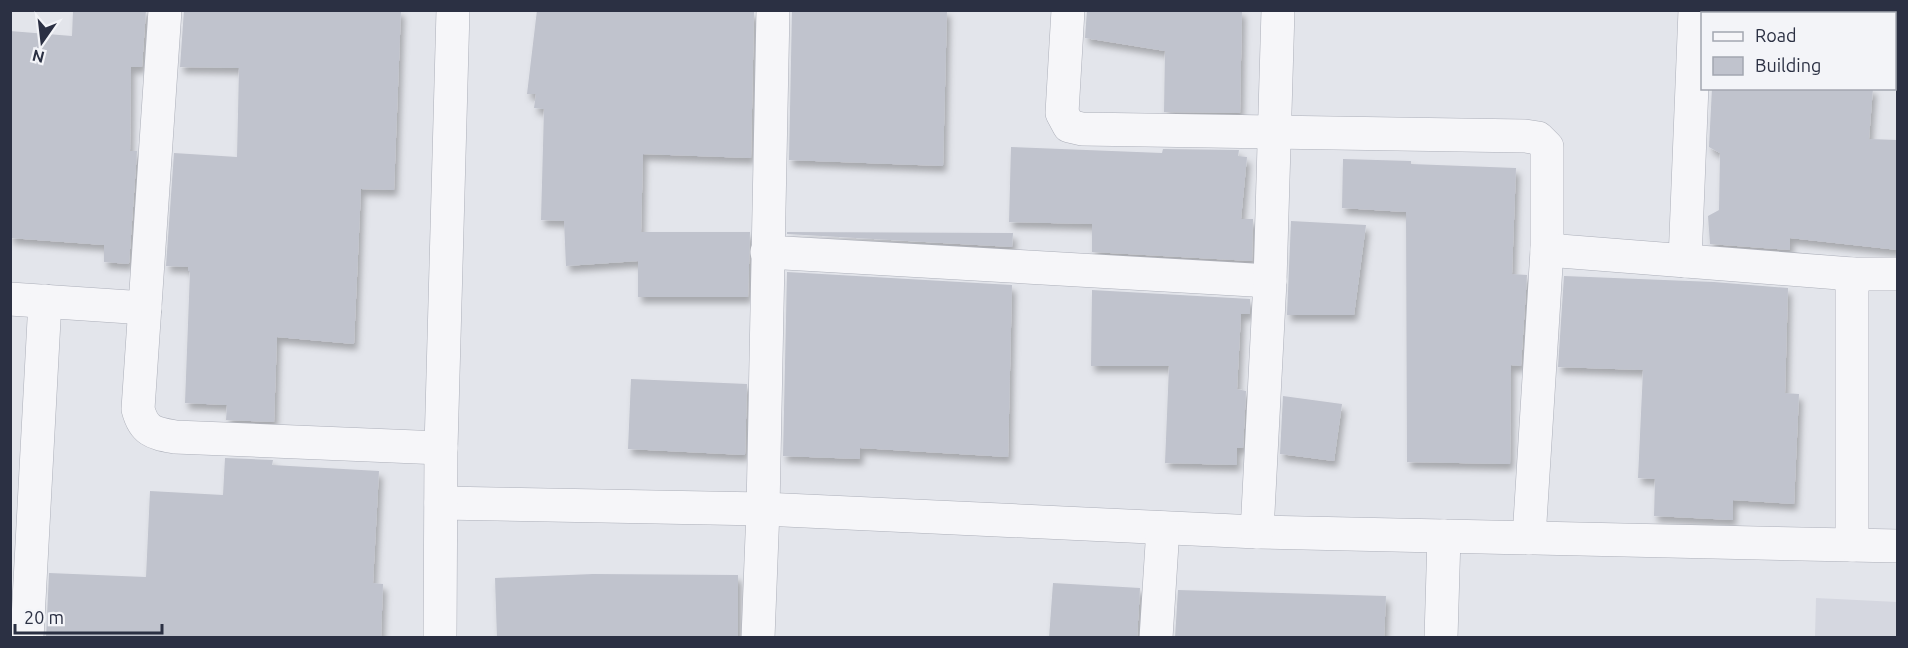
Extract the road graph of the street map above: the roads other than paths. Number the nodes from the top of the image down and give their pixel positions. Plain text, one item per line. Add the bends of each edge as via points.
1 (165, 10) edge
2 (453, 10) edge
3 (773, 10) edge
4 (1068, 10) edge
5 (1278, 10) edge
6 (1695, 10) edge
7 (1274, 133) junction
8 (1547, 250) junction
9 (767, 252) junction
10 (1685, 261) junction
11 (1852, 274) junction
12 (1898, 274) edge
13 (1270, 281) junction
14 (10, 299) edge
15 (45, 301) junction
16 (145, 308) junction
17 (441, 448) junction
18 (441, 503) junction
19 (763, 509) junction
20 (1163, 528) junction
21 (1257, 532) junction
22 (1444, 536) junction
23 (1529, 538) junction
24 (1852, 545) junction
25 (1898, 546) edge
26 (27, 638) edge
27 (440, 638) edge
28 (758, 638) edge
29 (1156, 638) edge
30 (1442, 638) edge

1 - 16 street
2 - 17 street
3 - 9 street
4 - 7 street via 1062,112 1069,126
5 - 7 street
6 - 10 street
7 - 8 street via 1538,138 1547,147
7 - 13 street
8 - 10 street
8 - 23 street
9 - 13 street
9 - 19 street
10 - 11 street
11 - 12 street
11 - 24 street
13 - 21 street
14 - 15 street
15 - 16 street
15 - 26 street
16 - 17 street via 138,409 141,422 154,433
17 - 18 street
18 - 19 street
18 - 27 street
19 - 20 street
19 - 28 street
20 - 21 street
20 - 29 street
21 - 22 street
22 - 23 street
22 - 30 street
23 - 24 street
24 - 25 street

